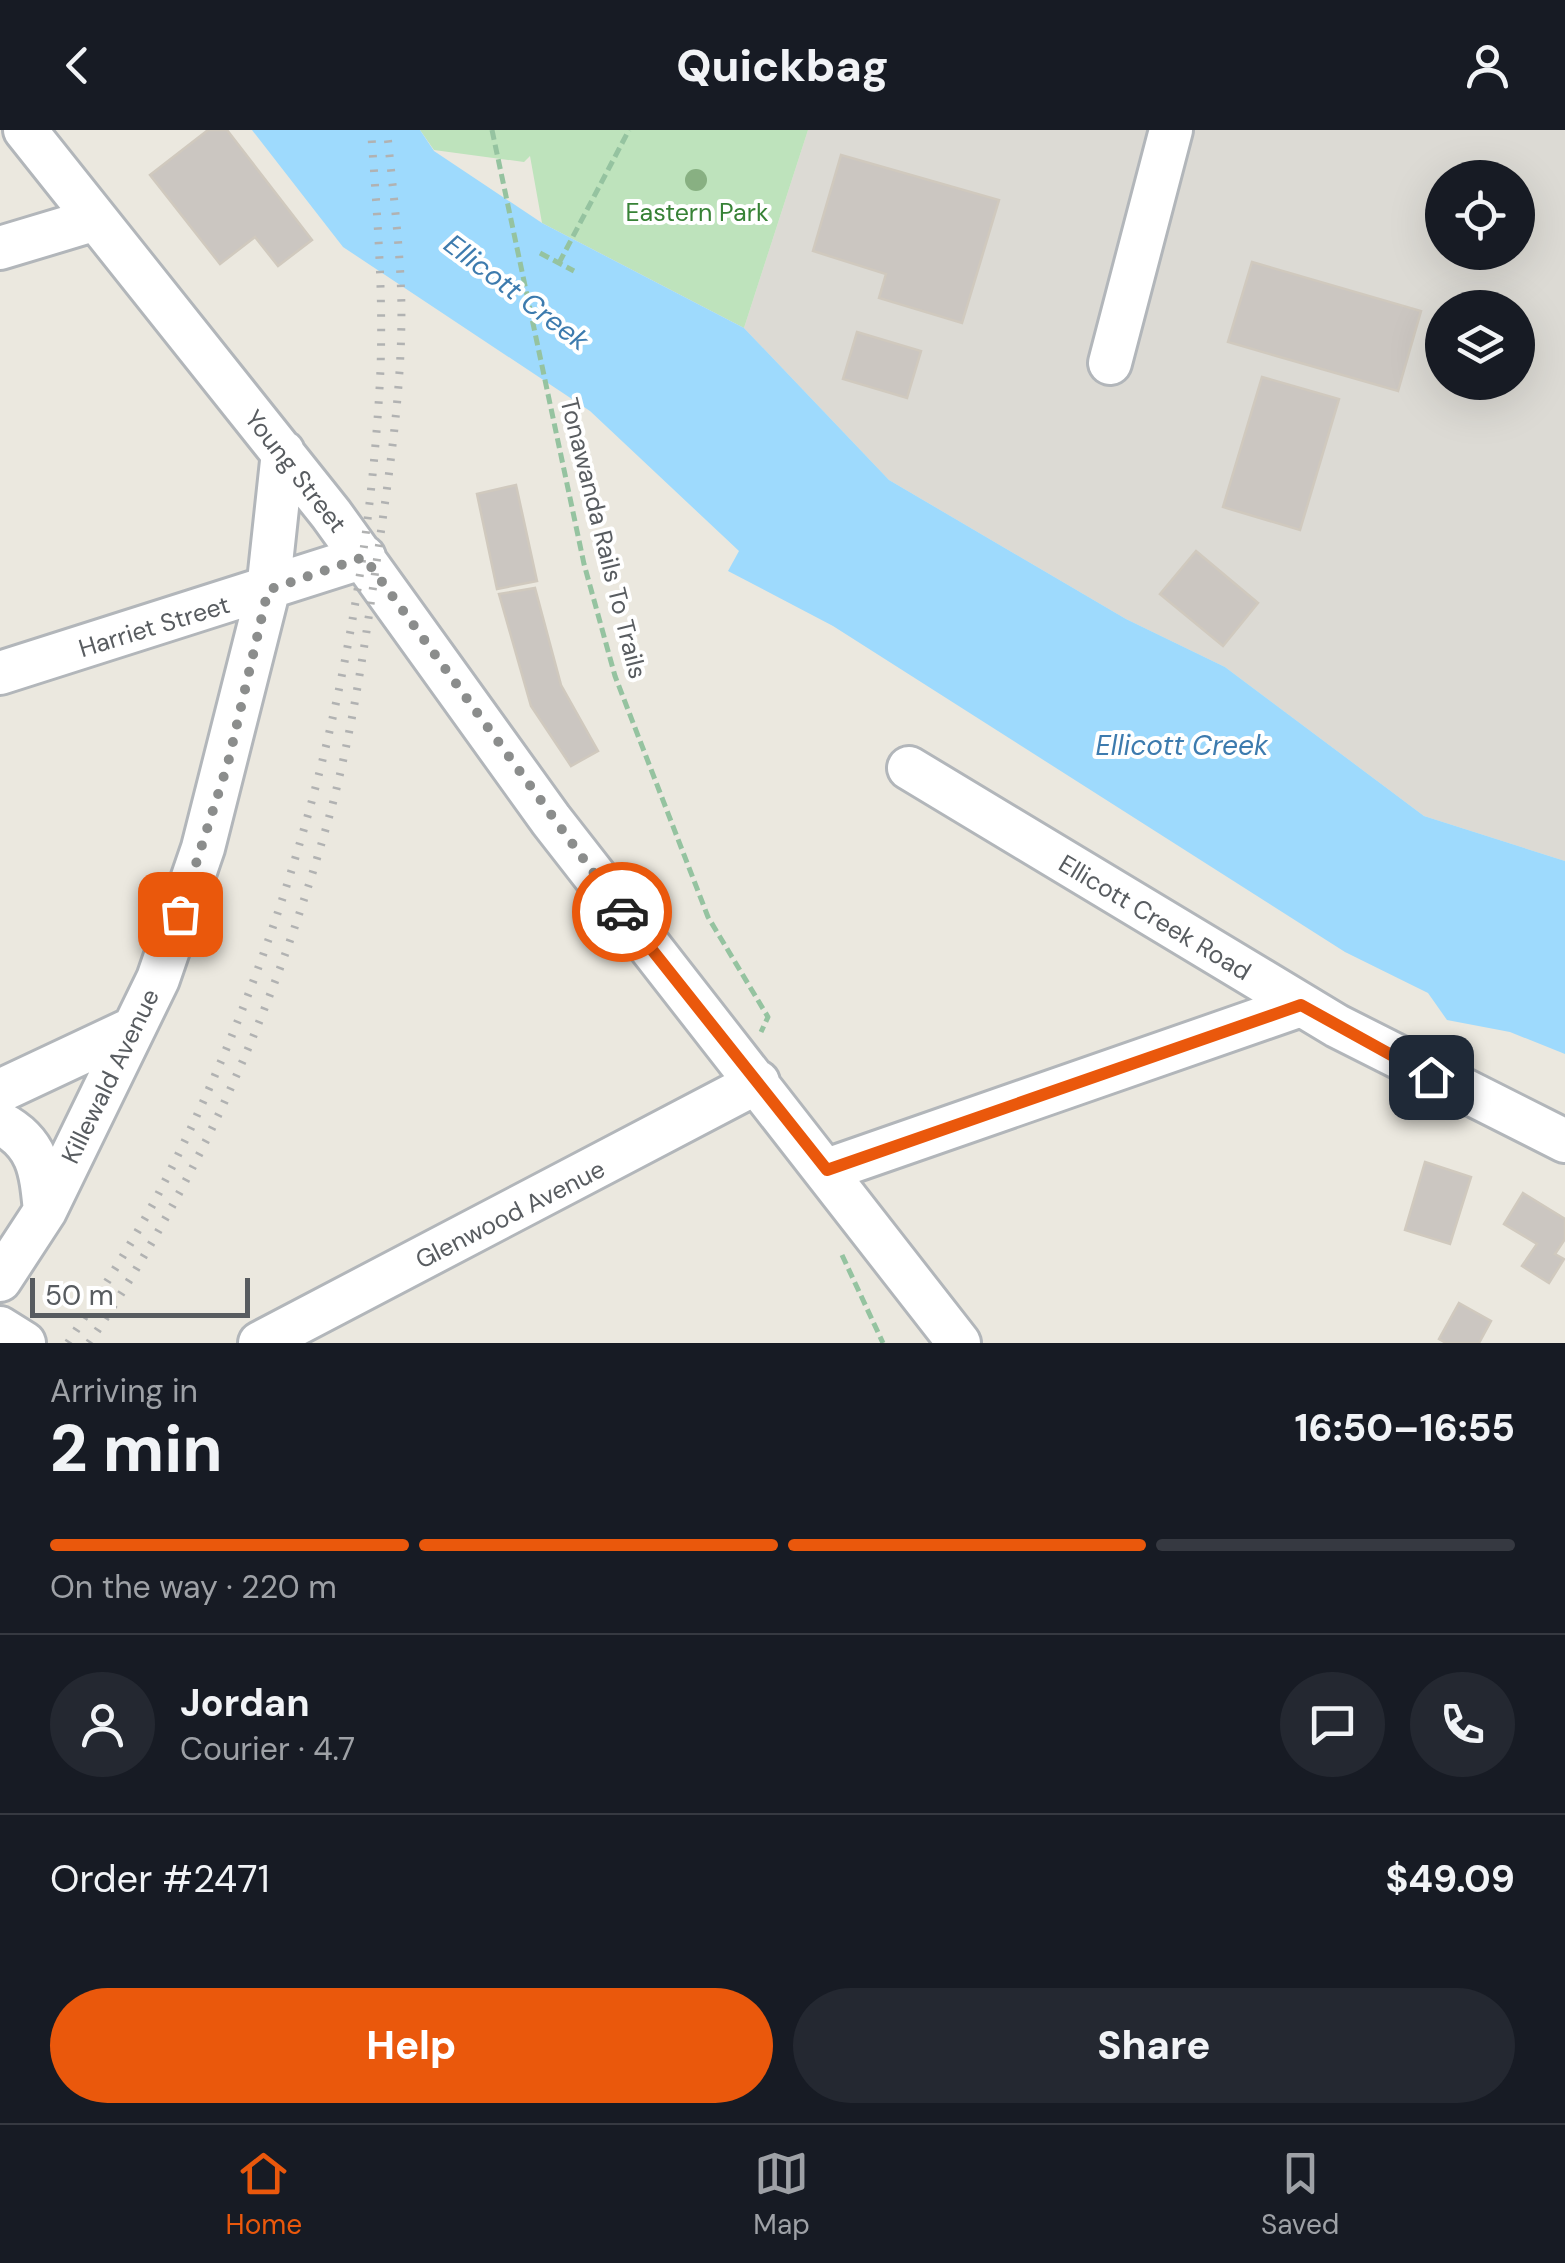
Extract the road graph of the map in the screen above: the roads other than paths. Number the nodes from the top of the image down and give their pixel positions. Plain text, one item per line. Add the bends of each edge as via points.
1 (25, 130) edge
2 (1171, 130) edge
3 (93, 220) junction
4 (0, 248) edge
5 (1110, 364) dead end
6 (283, 452) junction
7 (364, 557) junction
8 (268, 590) junction
9 (0, 673) edge
10 (909, 768) dead end
11 (1301, 1005) junction
12 (132, 1029) junction
13 (758, 1082) junction
14 (0, 1091) edge
15 (0, 1123) edge
16 (1565, 1140) edge
17 (827, 1170) junction
18 (45, 1211) junction
19 (0, 1280) edge
20 (0, 1328) edge
21 (946, 1339) edge
22 (24, 1343) edge
23 (260, 1343) edge

1 - 3 street, Young Street
2 - 5 street
3 - 4 street
3 - 6 street, Young Street
6 - 7 street, Young Street
6 - 8 street, Killewald Avenue
7 - 8 street, Harriet Street
7 - 13 street, Young Street via 551,820
8 - 9 street, Harriet Street
8 - 12 street, Killewald Avenue via 203,848 158,979
10 - 11 street, Ellicott Creek Road
11 - 16 street, Ellicott Creek Road
11 - 17 street
12 - 14 street
12 - 18 street, Killewald Avenue
13 - 17 street, Young Street
13 - 23 street, Glenwood Avenue
15 - 18 street via 40,1163
17 - 21 street, Young Street
18 - 19 street, Killewald Avenue
20 - 22 street

